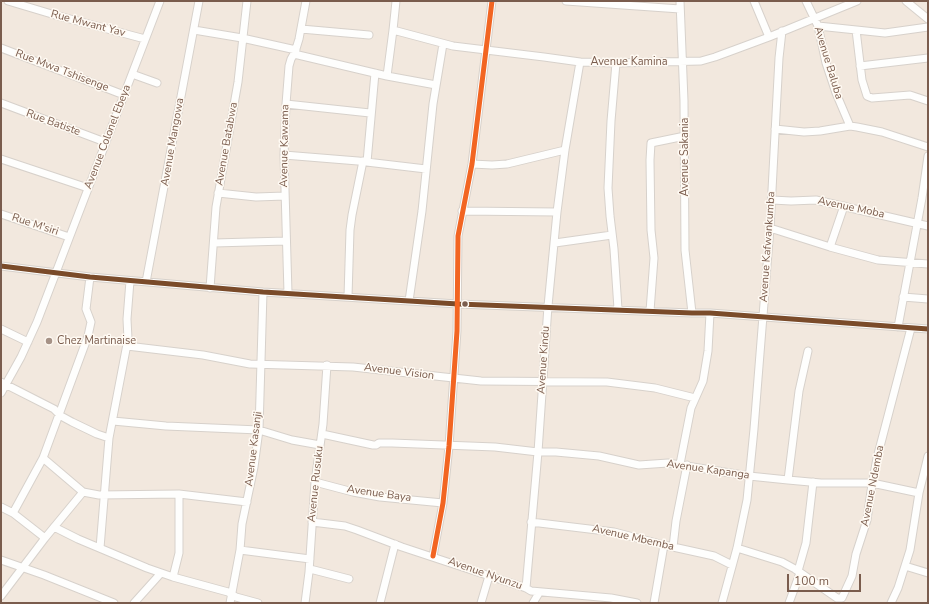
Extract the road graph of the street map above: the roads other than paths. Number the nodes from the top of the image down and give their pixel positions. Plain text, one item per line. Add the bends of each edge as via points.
1 (8, 1) edge
2 (159, 1) edge
3 (199, 1) edge
4 (247, 1) edge
5 (302, 1) edge
6 (306, 1) edge
7 (396, 1) edge
8 (492, 1) edge
9 (566, 1) edge
10 (680, 1) edge
11 (754, 1) edge
12 (806, 1) edge
13 (857, 1) edge
14 (906, 1) edge
15 (680, 9) junction
16 (814, 18) junction
17 (928, 19) edge
18 (818, 26) junction
19 (928, 27) edge
20 (301, 29) junction
21 (194, 30) junction
22 (393, 30) junction
23 (856, 30) junction
24 (782, 32) junction
25 (369, 35) dead end
26 (769, 37) junction
27 (242, 38) junction
28 (146, 39) junction
29 (443, 44) junction
30 (1, 48) edge
31 (486, 51) junction
32 (295, 52) junction
33 (928, 58) edge
34 (580, 62) junction
35 (682, 62) junction
36 (616, 63) junction
37 (860, 66) junction
38 (375, 73) junction
39 (132, 74) junction
40 (387, 76) junction
41 (157, 83) dead end
42 (436, 84) junction
43 (124, 95) junction
44 (928, 100) edge
45 (1, 103) edge
46 (286, 104) junction
47 (370, 113) junction
48 (850, 126) junction
49 (775, 129) junction
50 (684, 136) junction
51 (105, 142) junction
52 (928, 147) edge
53 (565, 150) junction
54 (284, 155) junction
55 (928, 156) edge
56 (1, 158) edge
57 (365, 162) junction
58 (472, 164) junction
59 (426, 169) junction
60 (88, 188) junction
61 (218, 192) junction
62 (284, 196) junction
63 (772, 200) junction
64 (844, 206) junction
65 (462, 211) junction
66 (557, 212) junction
67 (1, 214) edge
68 (917, 224) junction
69 (928, 226) edge
70 (770, 228) junction
71 (612, 235) junction
72 (69, 237) junction
73 (286, 241) junction
74 (214, 243) junction
75 (555, 243) junction
76 (830, 247) junction
77 (909, 262) junction
78 (928, 264) edge
79 (1, 266) edge
80 (55, 273) junction
81 (90, 277) junction
82 (130, 280) junction
83 (146, 282) junction
84 (210, 288) junction
85 (263, 292) junction
86 (288, 293) junction
87 (348, 297) junction
88 (903, 297) junction
89 (928, 299) edge
90 (409, 301) junction
91 (458, 304) junction
92 (548, 306) junction
93 (618, 309) junction
94 (650, 311) junction
95 (692, 313) junction
96 (710, 313) junction
97 (763, 316) junction
98 (898, 327) junction
99 (911, 328) junction
100 (1, 329) edge
101 (928, 329) edge
102 (28, 342) junction
103 (127, 346) junction
104 (808, 351) dead end
105 (261, 365) junction
106 (327, 366) junction
107 (453, 378) junction
108 (542, 382) junction
109 (3, 384) edge
110 (1, 393) edge
111 (695, 398) junction
112 (59, 415) junction
113 (113, 421) junction
114 (259, 430) junction
115 (322, 434) junction
116 (109, 438) junction
117 (320, 445) junction
118 (449, 446) junction
119 (538, 452) junction
120 (928, 456) edge
121 (44, 458) junction
122 (684, 465) junction
123 (749, 476) junction
124 (788, 480) junction
125 (315, 482) junction
126 (813, 482) junction
127 (872, 483) junction
128 (83, 492) junction
129 (919, 493) junction
130 (104, 494) junction
131 (179, 494) junction
132 (247, 502) junction
133 (443, 504) junction
134 (1, 507) edge
135 (13, 513) junction
136 (312, 522) junction
137 (531, 522) junction
138 (54, 527) junction
139 (45, 538) junction
140 (395, 544) junction
141 (664, 546) junction
142 (673, 547) junction
143 (100, 548) junction
144 (738, 548) junction
145 (240, 550) junction
146 (433, 556) junction
147 (310, 559) junction
148 (1, 560) edge
149 (732, 565) junction
150 (905, 566) junction
151 (23, 567) junction
152 (310, 569) junction
153 (799, 572) junction
154 (161, 573) junction
155 (928, 573) edge
156 (489, 576) junction
157 (173, 577) junction
158 (349, 579) dead end
159 (526, 588) junction
160 (539, 593) junction
161 (232, 595) junction
162 (1, 596) edge
163 (603, 601) edge
164 (114, 603) edge
165 (134, 603) edge
166 (230, 603) edge
167 (258, 603) edge
168 (305, 603) edge
169 (380, 603) edge
170 (481, 603) edge
171 (533, 603) edge
172 (637, 603) edge
173 (654, 603) edge
174 (722, 603) edge
175 (788, 603) edge
176 (891, 603) edge

1 - 28 street, Rue Mwant Yav
2 - 28 street, Avenue Colonel Ebeya
3 - 21 street, Avenue Mangowa
4 - 27 street, Avenue Batabwa
5 - 6 street
6 - 20 street, Avenue Kawama
7 - 22 street
8 - 31 street
9 - 15 street
10 - 15 street, Avenue Sakania
11 - 26 street
12 - 16 street, Avenue Baluba
13 - 16 street, Avenue Kamina
14 - 17 street
15 - 35 street, Avenue Sakania
16 - 18 street, Avenue Baluba
16 - 24 street, Avenue Kamina
18 - 23 street
18 - 48 street, Avenue Baluba via 826,64
19 - 23 street via 885,33
20 - 25 street
20 - 32 street, Avenue Kawama
21 - 27 street
21 - 83 street, Avenue Mangowa
22 - 29 street, Avenue Kamina
22 - 40 street
23 - 37 street
24 - 26 street, Avenue Kamina
24 - 49 street, Avenue Kafwankumba
26 - 35 street, Avenue Kamina via 709,59
27 - 32 street
27 - 61 street, Avenue Batabwa via 237,87
28 - 39 street, Avenue Colonel Ebeya
29 - 31 street, Avenue Kamina
29 - 42 street
30 - 43 street, Rue Mwa Tshisenge
31 - 34 street, Avenue Kamina
31 - 58 street
32 - 38 street
32 - 46 street, Avenue Kawama via 289,66
33 - 37 street
34 - 36 street, Avenue Kamina
34 - 53 street, Avenue Kindu
35 - 36 street, Avenue Kamina
35 - 50 street, Avenue Sakania
36 - 71 street via 608,188
37 - 44 street via 866,96 872,98 910,95
38 - 40 street
38 - 47 street
39 - 41 street
39 - 43 street, Avenue Colonel Ebeya
40 - 42 street
42 - 59 street
43 - 51 street, Avenue Colonel Ebeya
45 - 51 street, Rue Batiste
46 - 47 street
46 - 54 street, Avenue Kawama
47 - 57 street
48 - 49 street via 804,132
48 - 52 street via 882,132
49 - 63 street, Avenue Kafwankumba
50 - 94 street via 651,143 651,230 654,258
50 - 95 street, Avenue Sakania via 685,250
51 - 60 street, Avenue Colonel Ebeya
53 - 58 street via 507,164
53 - 66 street, Avenue Kindu
54 - 57 street
54 - 62 street, Avenue Kawama
55 - 68 street
56 - 60 street
57 - 59 street
57 - 87 street via 351,222
58 - 65 street
59 - 90 street
60 - 72 street, Avenue Colonel Ebeya
61 - 62 street via 256,197
61 - 74 street, Avenue Batabwa
62 - 73 street, Avenue Kawama
63 - 64 street, Avenue Moba via 816,200
63 - 70 street, Avenue Kafwankumba
64 - 68 street, Avenue Moba
64 - 76 street
65 - 66 street
65 - 91 street via 458,244
66 - 75 street, Avenue Kindu
67 - 72 street, Rue M'siri
68 - 69 street, Avenue Moba
68 - 77 street
70 - 76 street
70 - 97 street, Avenue Kafwankumba
71 - 75 street
71 - 93 street
72 - 80 street, Avenue Colonel Ebeya
73 - 74 street
73 - 86 street, Avenue Kawama
74 - 84 street, Avenue Batabwa
75 - 92 street, Avenue Kindu
76 - 77 street via 878,260
77 - 78 street
77 - 88 street
79 - 80 street
80 - 81 street
80 - 102 street, Avenue Colonel Ebeya
81 - 82 street
81 - 112 street via 86,310 91,325
82 - 83 street
82 - 103 street
83 - 84 street
84 - 85 street
85 - 86 street
85 - 105 street, Avenue Kasanji
86 - 87 street
87 - 90 street
88 - 89 street
88 - 98 street
90 - 91 street
91 - 92 street
91 - 107 street
92 - 93 street
92 - 108 street, Avenue Kindu
93 - 94 street
94 - 95 street
95 - 96 street
96 - 97 street
96 - 111 street via 705,375
97 - 98 street
97 - 123 street, Avenue Kafwankumba
98 - 99 street
99 - 101 street
99 - 127 street, Avenue Ndemba
100 - 102 street
102 - 109 street, Avenue Colonel Ebeya
103 - 105 street, Avenue Vision
103 - 113 street
104 - 124 street via 799,392
105 - 106 street, Avenue Vision
105 - 114 street, Avenue Kasanji
106 - 107 street, Avenue Vision
106 - 115 street, Avenue Rusuku
107 - 108 street, Avenue Vision
107 - 118 street
108 - 111 street, Avenue Vision via 607,382 655,388
108 - 119 street, Avenue Kindu
109 - 110 street, Avenue Colonel Ebeya
109 - 112 street via 54,409
111 - 122 street via 691,408
112 - 116 street
112 - 121 street
113 - 114 street
113 - 116 street
114 - 117 street
114 - 132 street, Avenue Kasanji
115 - 117 street, Avenue Rusuku
115 - 118 street, Avenue Kapanga via 372,445 378,442
116 - 130 street
117 - 125 street, Avenue Rusuku
118 - 119 street, Avenue Kapanga via 495,447
118 - 133 street
119 - 122 street, Avenue Kapanga via 584,454 639,464
119 - 137 street, Avenue Kindu
120 - 129 street
121 - 128 street
121 - 135 street
122 - 123 street, Avenue Kapanga
122 - 142 street
123 - 124 street, Avenue Kapanga
123 - 144 street, Avenue Kafwankumba
124 - 126 street, Avenue Kapanga
125 - 133 street, Avenue Baya via 372,496
125 - 136 street, Avenue Rusuku
126 - 127 street, Avenue Kapanga
126 - 153 street via 806,543
127 - 129 street, Avenue Kapanga
127 - 153 street, Avenue Ndemba via 866,527 856,554 852,576 842,598 838,598
128 - 130 street
128 - 138 street
129 - 150 street
130 - 131 street
130 - 143 street
131 - 132 street
131 - 157 street via 179,553
132 - 145 street, Avenue Kasanji
133 - 146 street
134 - 135 street
135 - 139 street
136 - 140 street, Avenue Nyunzu via 349,527
136 - 147 street, Avenue Rusuku
137 - 141 street, Avenue Mbemba via 614,532
137 - 159 street, Avenue Kindu
138 - 139 street
138 - 143 street
139 - 151 street
140 - 146 street, Avenue Nyunzu
140 - 169 street
141 - 142 street, Avenue Mbemba
141 - 173 street
142 - 149 street, Avenue Mbemba via 714,556
143 - 154 street
144 - 149 street, Avenue Kafwankumba
144 - 153 street, Avenue Ndemba via 782,562
145 - 147 street
145 - 161 street, Avenue Kasanji
146 - 156 street, Avenue Nyunzu
147 - 152 street, Avenue Rusuku
148 - 151 street
149 - 174 street, Avenue Kafwankumba
150 - 155 street
150 - 176 street
151 - 162 street
151 - 164 street
152 - 158 street
152 - 168 street, Avenue Rusuku
153 - 175 street
154 - 157 street
154 - 165 street
156 - 159 street, Avenue Nyunzu
156 - 170 street
157 - 161 street
159 - 160 street, Avenue Nyunzu
160 - 163 street, Avenue Nyunzu
160 - 171 street
161 - 166 street, Avenue Kasanji
161 - 167 street
163 - 172 street, Avenue Nyunzu

